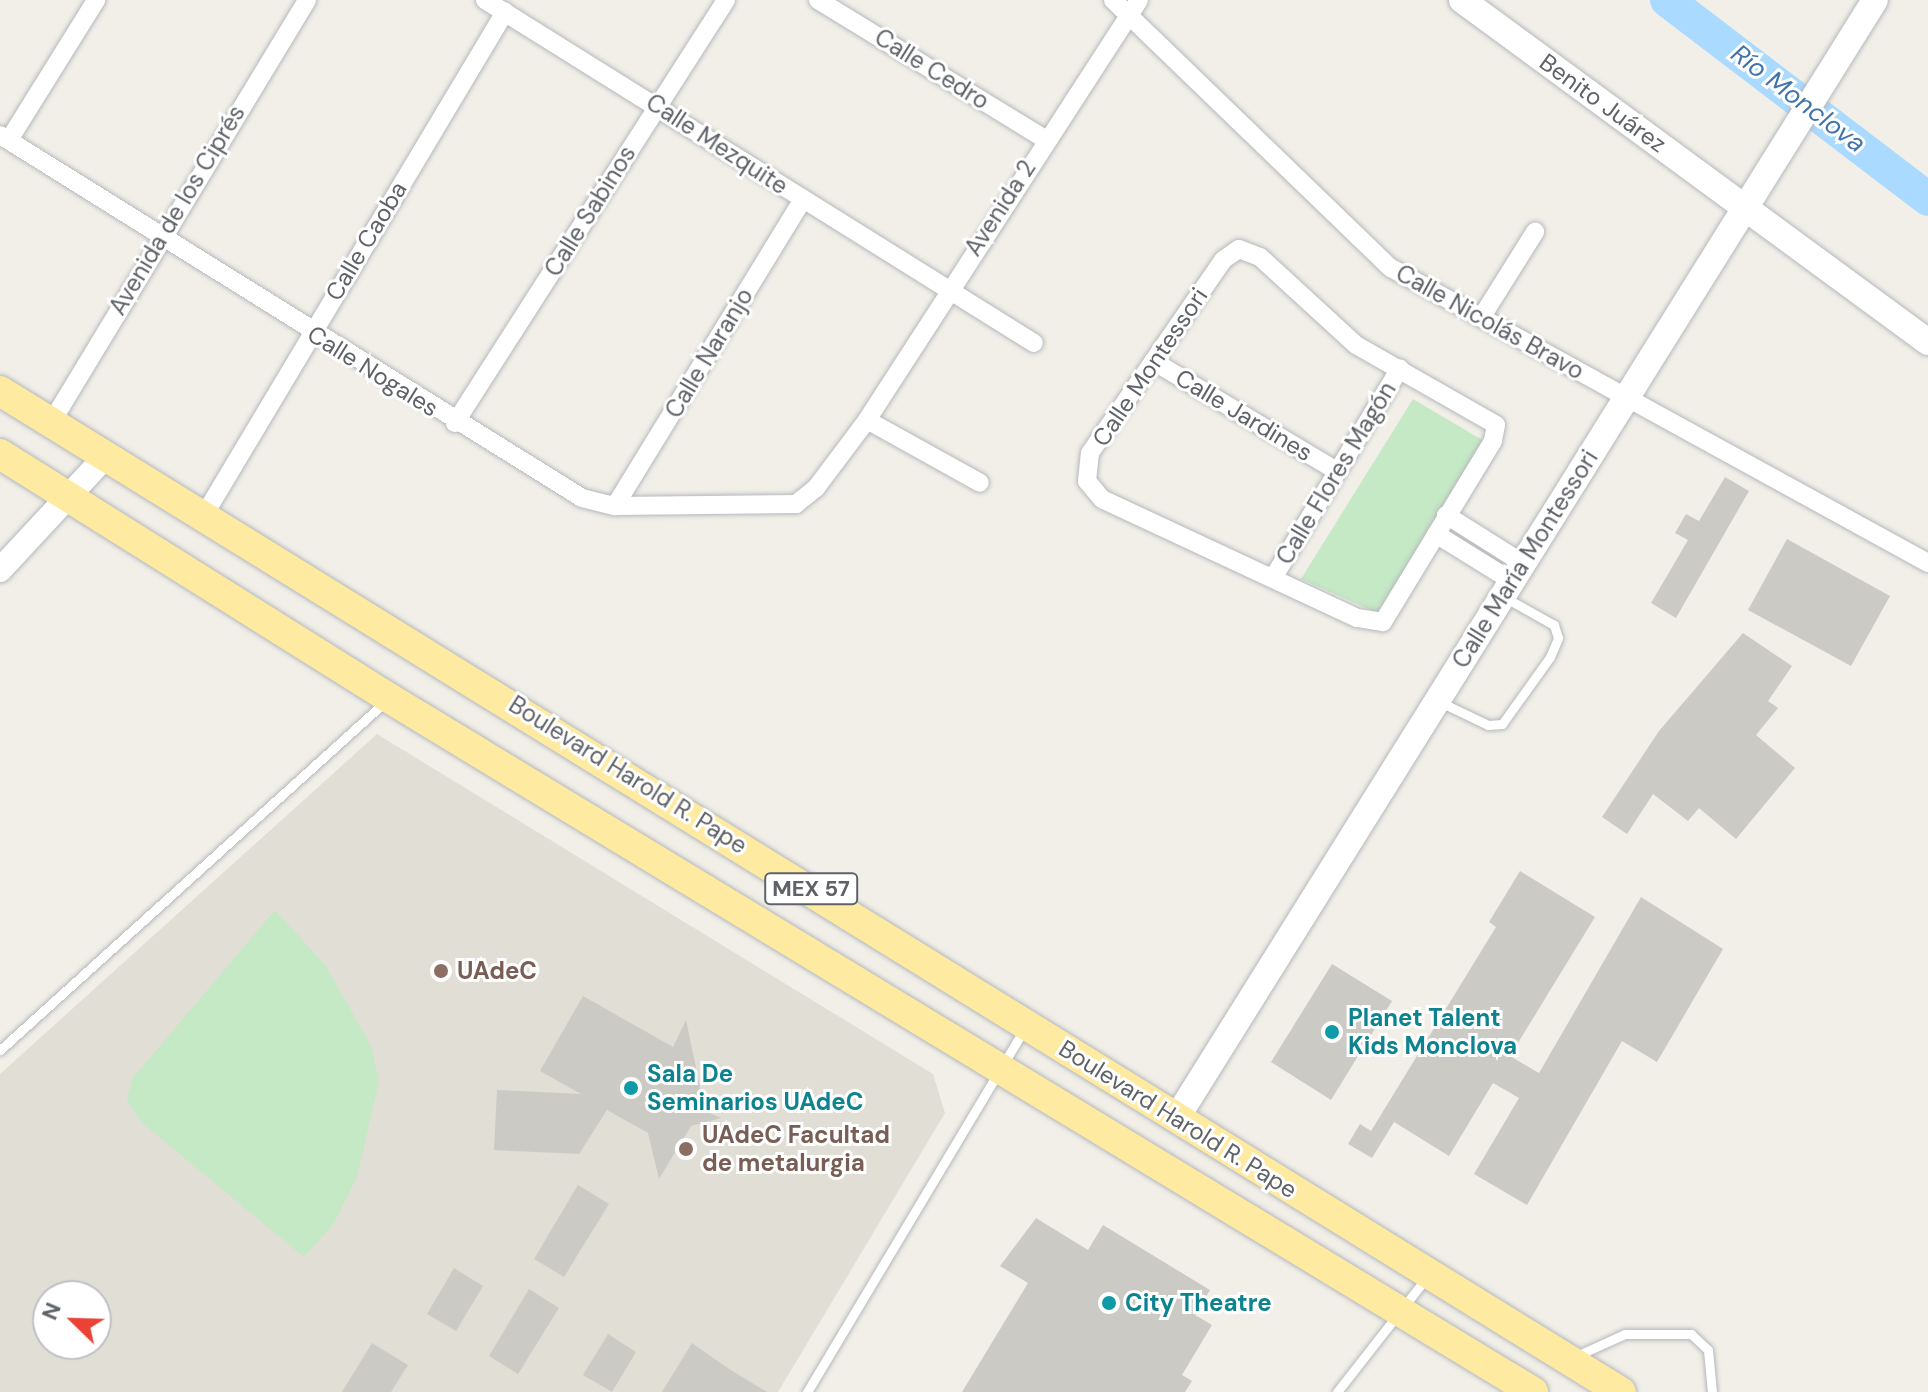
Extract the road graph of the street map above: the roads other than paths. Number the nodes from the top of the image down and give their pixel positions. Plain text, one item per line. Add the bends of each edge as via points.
1 (96, 0) edge
2 (307, 0) edge
3 (485, 0) edge
4 (726, 0) edge
5 (818, 0) edge
6 (1113, 0) edge
7 (1462, 0) edge
8 (1875, 0) edge
9 (1134, 7) edge
10 (505, 12) junction
11 (656, 105) junction
12 (5, 138) edge
13 (1045, 139) junction
14 (803, 199) junction
15 (1743, 207) junction
16 (1535, 232) dead end
17 (160, 233) junction
18 (948, 289) junction
19 (1481, 318) junction
20 (311, 332) junction
21 (1928, 342) edge
22 (1034, 343) dead end
23 (1153, 361) junction
24 (1400, 368) junction
25 (0, 391) edge
26 (1627, 396) junction
27 (867, 420) junction
28 (51, 423) junction
29 (455, 423) junction
30 (0, 454) edge
31 (105, 457) junction
32 (1335, 470) junction
33 (980, 483) dead end
34 (71, 500) junction
35 (778, 504) joint
36 (615, 506) junction
37 (206, 512) junction
38 (1446, 515) junction
39 (1436, 534) junction
40 (1928, 563) edge
41 (0, 570) edge
42 (1273, 578) junction
43 (1511, 579) junction
44 (389, 698) junction
45 (1437, 700) junction
46 (1027, 1025) junction
47 (0, 1050) edge
48 (1002, 1067) junction
49 (1176, 1119) junction
50 (1429, 1274) junction
51 (1401, 1311) junction
52 (1568, 1360) junction
53 (807, 1392) edge
54 (1337, 1392) edge
55 (1533, 1392) edge
56 (1621, 1392) edge
57 (1712, 1392) edge

1 - 12 street
2 - 17 street, Avenida de los Ciprés
3 - 10 street, Calle Mezquite
4 - 11 street, Calle Sabinos
5 - 13 street, Calle Cedro
6 - 9 street, Calle Nicolás Bravo
7 - 15 main road, Benito Juárez
8 - 15 main road, Calle María Montessori
9 - 13 street, Avenida 2
9 - 19 street, Calle Nicolás Bravo via 1373,254
10 - 11 street, Calle Mezquite
10 - 20 street, Calle Caoba
11 - 14 street, Calle Mezquite
11 - 29 street, Calle Sabinos
12 - 17 street, Calle Nogales
13 - 18 street, Avenida 2
14 - 18 street, Calle Mezquite
14 - 36 street, Calle Naranjo
15 - 21 main road, Benito Juárez
15 - 26 main road, Calle María Montessori
16 - 19 street
17 - 20 street, Calle Nogales
17 - 28 street, Avenida de los Ciprés
18 - 22 street, Calle Mezquite
18 - 27 street, Avenida 2
19 - 26 street, Calle Nicolás Bravo
20 - 29 street, Calle Nogales
20 - 37 street, Calle Caoba
23 - 24 street, Calle Montessori via 1223,260 1245,249 1328,326
23 - 32 street, Calle Jardines
23 - 42 street, Calle Montessori via 1090,453 1087,481 1102,499
24 - 32 street, Calle Flores Magón
24 - 38 street, Calle Montessori via 1496,425 1493,441
25 - 28 highway, Boulevard Harold R. Pape / MEX 57
26 - 40 street, Calle Nicolás Bravo
26 - 43 main road, Calle María Montessori
27 - 33 street
27 - 35 street, Avenida 2 via 805,501
28 - 31 highway, Boulevard Harold R. Pape / MEX 57
29 - 36 street, Calle Nogales via 582,498
30 - 34 highway, Boulevard Harold R. Pape / MEX 57
31 - 34 street
31 - 37 highway, Boulevard Harold R. Pape / MEX 57
32 - 42 street, Calle Flores Magón
34 - 41 street
34 - 44 highway, Boulevard Harold R. Pape / MEX 57
35 - 36 street, Calle Nogales
37 - 46 highway, Boulevard Harold R. Pape / MEX 57
38 - 39 street, Calle Montessori
38 - 43 street
39 - 42 street, Calle Montessori via 1383,622 1368,622
39 - 43 street
43 - 45 main road, Calle María Montessori
43 - 45 lane via 1554,625 1558,638 1550,657 1502,724 1488,725
44 - 47 lane
44 - 48 highway, Boulevard Harold R. Pape / MEX 57
45 - 49 main road, Calle María Montessori
46 - 48 lane
46 - 49 highway, Boulevard Harold R. Pape / MEX 57
48 - 51 highway, Boulevard Harold R. Pape / MEX 57
48 - 53 lane
49 - 50 highway, Boulevard Harold R. Pape / MEX 57
50 - 51 lane
50 - 52 highway, Boulevard Harold R. Pape / MEX 57
51 - 54 lane
51 - 55 highway, Boulevard Harold R. Pape / MEX 57
52 - 56 highway, Boulevard Harold R. Pape / MEX 57
52 - 57 lane via 1625,1334 1691,1334 1708,1350

